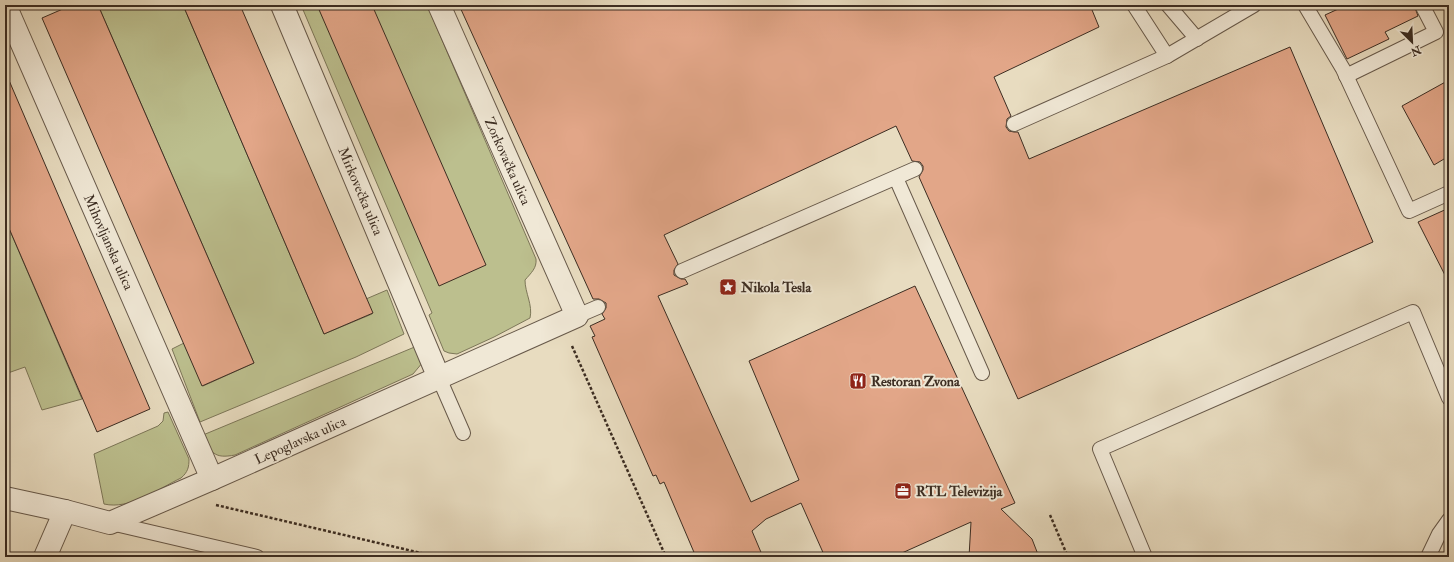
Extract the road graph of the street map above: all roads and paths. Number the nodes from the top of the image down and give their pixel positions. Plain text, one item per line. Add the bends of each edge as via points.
1 (5, 5) edge
2 (282, 5) edge
3 (439, 5) edge
4 (1134, 5) edge
5 (1168, 5) edge
6 (1254, 5) edge
7 (1305, 5) edge
8 (1422, 5) edge
9 (1196, 39) junction
10 (1167, 56) junction
11 (1346, 76) junction
12 (1014, 124) dead end
13 (916, 169) dead end
14 (896, 178) junction
15 (1449, 193) edge
16 (682, 271) dead end
17 (598, 307) dead end
18 (577, 316) junction
19 (574, 351) dead end
20 (982, 373) dead end
21 (439, 378) junction
22 (1449, 398) edge
23 (463, 433) dead end
24 (212, 479) junction
25 (5, 498) edge
26 (209, 504) dead end
27 (66, 512) junction
28 (1050, 515) dead end
29 (1449, 520) edge
30 (110, 523) junction
31 (45, 557) edge
32 (257, 557) edge
33 (438, 557) edge
34 (666, 557) edge
35 (1068, 557) edge
36 (1145, 557) edge
37 (1428, 557) edge

1 - 24 street, Mihovljanska ulica
2 - 21 street, Mirkovečka ulica
3 - 18 street, Zorkovačka ulica
4 - 10 lane
5 - 9 lane
6 - 9 lane
7 - 11 lane
8 - 11 lane via 1436,32
9 - 10 lane
10 - 12 lane
11 - 15 lane via 1408,211
13 - 14 lane
14 - 16 lane
14 - 20 lane
17 - 18 lane
18 - 21 street, Lepoglavska ulica
19 - 34 path
21 - 23 lane
21 - 24 street, Lepoglavska ulica
22 - 36 lane via 1413,312 1100,450
24 - 30 street, Lepoglavska ulica
25 - 27 street
26 - 33 path
27 - 30 street
27 - 31 street
28 - 35 path
29 - 37 lane
30 - 32 lane

